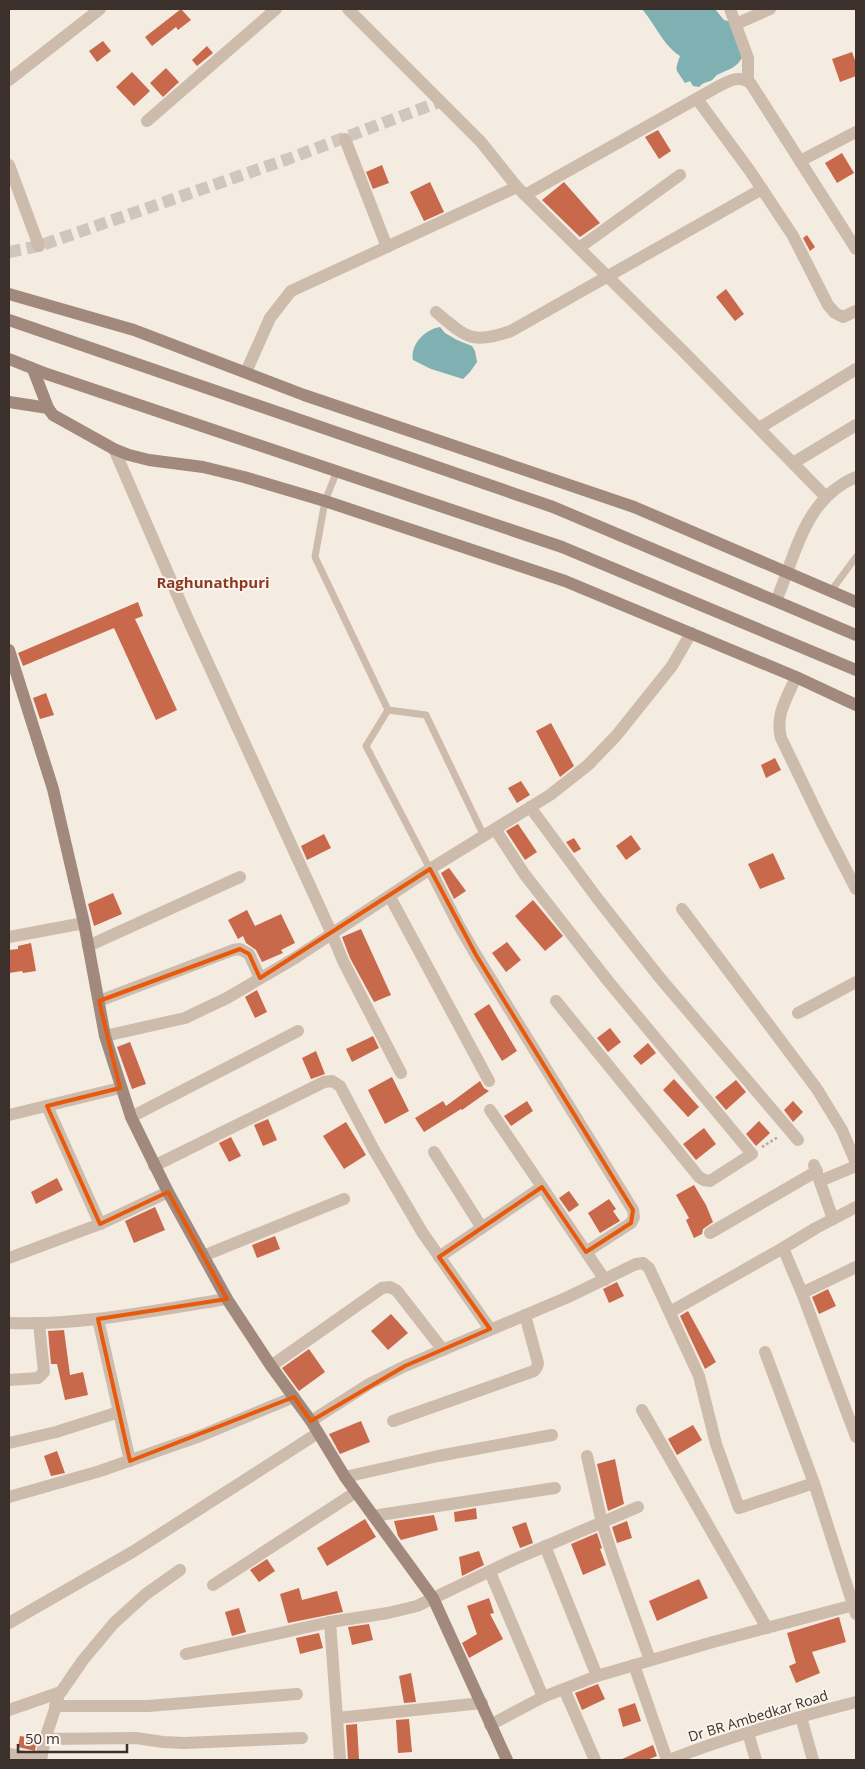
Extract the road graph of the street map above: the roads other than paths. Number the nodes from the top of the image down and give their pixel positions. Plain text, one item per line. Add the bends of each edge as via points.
1 (100, 9) edge
2 (276, 9) edge
3 (348, 9) edge
4 (730, 9) edge
5 (770, 9) edge
6 (736, 24) junction
7 (9, 80) edge
8 (748, 81) junction
9 (697, 99) junction
10 (147, 121) dead end
11 (856, 132) edge
12 (345, 139) dead end
13 (800, 161) junction
14 (9, 164) edge
15 (680, 175) dead end
16 (762, 189) junction
17 (521, 191) junction
18 (40, 246) dead end
19 (387, 247) junction
20 (579, 248) junction
21 (856, 249) edge
22 (608, 277) junction
23 (9, 294) edge
24 (856, 311) edge
25 (436, 312) dead end
26 (9, 320) edge
27 (9, 359) edge
28 (33, 369) junction
29 (856, 369) edge
30 (246, 372) junction
31 (9, 402) edge
32 (48, 408) junction
33 (856, 425) edge
34 (758, 428) junction
35 (114, 449) junction
36 (793, 463) junction
37 (337, 471) junction
38 (856, 477) edge
39 (826, 496) junction
40 (325, 501) junction
41 (856, 558) edge
42 (788, 573) junction
43 (832, 591) junction
44 (776, 601) junction
45 (856, 602) edge
46 (691, 633) junction
47 (856, 635) edge
48 (9, 650) edge
49 (856, 670) edge
50 (796, 677) junction
51 (856, 705) edge
52 (388, 710) junction
53 (530, 807) junction
54 (489, 832) junction
55 (430, 869) junction
56 (240, 878) dead end
57 (856, 889) edge
58 (390, 897) junction
59 (682, 908) dead end
60 (84, 923) junction
61 (332, 934) junction
62 (9, 937) edge
63 (88, 946) junction
64 (260, 978) junction
65 (856, 982) edge
66 (99, 1001) junction
67 (556, 1001) dead end
68 (798, 1013) dead end
69 (298, 1030) dead end
70 (105, 1036) junction
71 (401, 1073) dead end
72 (489, 1081) dead end
73 (120, 1088) junction
74 (47, 1106) junction
75 (490, 1110) dead end
76 (9, 1115) edge
77 (130, 1117) junction
78 (798, 1140) dead end
79 (434, 1152) dead end
80 (856, 1164) edge
81 (154, 1166) junction
82 (817, 1172) junction
83 (542, 1187) junction
84 (168, 1192) junction
85 (344, 1200) dead end
86 (856, 1207) edge
87 (833, 1219) junction
88 (100, 1224) junction
89 (482, 1228) junction
90 (710, 1233) dead end
91 (782, 1248) junction
92 (586, 1252) junction
93 (203, 1256) junction
94 (439, 1257) junction
95 (9, 1258) edge
96 (856, 1267) edge
97 (605, 1280) junction
98 (802, 1293) junction
99 (227, 1299) junction
100 (670, 1312) junction
101 (525, 1315) junction
102 (98, 1319) junction
103 (9, 1323) edge
104 (38, 1324) junction
105 (490, 1329) junction
106 (443, 1350) junction
107 (764, 1352) dead end
108 (271, 1366) junction
109 (9, 1380) edge
110 (294, 1397) junction
111 (642, 1410) dead end
112 (119, 1412) junction
113 (311, 1421) junction
114 (393, 1422) dead end
115 (318, 1433) junction
116 (552, 1435) dead end
117 (856, 1437) edge
118 (9, 1443) edge
119 (587, 1456) dead end
120 (130, 1460) junction
121 (344, 1477) junction
122 (814, 1483) junction
123 (555, 1488) dead end
124 (356, 1492) junction
125 (9, 1497) edge
126 (638, 1506) dead end
127 (373, 1516) junction
128 (602, 1523) junction
129 (545, 1546) junction
130 (180, 1570) dead end
131 (490, 1572) junction
132 (213, 1585) dead end
133 (432, 1598) junction
134 (855, 1610) edge
135 (330, 1622) junction
136 (9, 1623) edge
137 (767, 1628) junction
138 (186, 1654) dead end
139 (650, 1660) junction
140 (634, 1665) junction
141 (598, 1676) junction
142 (564, 1689) junction
143 (61, 1692) junction
144 (297, 1694) dead end
145 (543, 1697) junction
146 (856, 1702) edge
147 (482, 1703) junction
148 (55, 1706) junction
149 (9, 1710) edge
150 (801, 1717) junction
151 (337, 1718) junction
152 (490, 1724) junction
153 (748, 1733) junction
154 (302, 1738) dead end
155 (45, 1739) junction
156 (9, 1754) edge
157 (41, 1760) edge
158 (340, 1760) edge
159 (508, 1760) edge
160 (594, 1760) edge
161 (668, 1760) edge
162 (756, 1760) edge
163 (813, 1760) edge

1 - 7 street
2 - 10 street
3 - 17 street via 481,142
4 - 6 street
5 - 6 street
6 - 8 street via 748,58
8 - 9 street via 732,80
8 - 13 street
9 - 16 street
9 - 17 street
11 - 13 street
12 - 19 street
13 - 21 street
14 - 18 street
15 - 20 street
16 - 22 street
16 - 24 street via 793,236 828,304 843,317
17 - 19 street
17 - 20 street
19 - 30 street via 291,291 270,318
20 - 22 street
22 - 25 street via 511,331 490,338 467,335
22 - 34 street
23 - 30 street via 134,330
26 - 44 street via 553,507
27 - 28 street
28 - 32 street
28 - 37 street
29 - 34 street
30 - 42 street via 313,398 634,507
31 - 32 street
32 - 35 street via 53,415
33 - 36 street
34 - 36 street
35 - 40 street via 149,460 221,471
35 - 61 street
36 - 39 street
37 - 40 lane
37 - 49 street via 562,547
38 - 39 street via 843,482
39 - 42 street via 805,526
40 - 46 street via 565,581
40 - 52 lane via 315,557
41 - 43 lane
42 - 43 street
42 - 44 street
43 - 45 street
44 - 47 street
46 - 50 street
46 - 53 street via 672,666 616,736 588,766
48 - 60 street via 53,790
50 - 51 street
50 - 57 street via 780,714 778,727 781,738
52 - 54 lane via 426,715
52 - 55 lane via 366,746
53 - 54 street
53 - 78 street via 660,978
54 - 55 street
54 - 67 street via 752,1154 710,1181 699,1177
55 - 58 street
55 - 92 street via 467,940 633,1210 631,1223
56 - 63 street
58 - 61 street
58 - 72 street
59 - 80 street via 817,1089 842,1130
60 - 62 street
60 - 63 street
61 - 64 street
61 - 71 street
63 - 66 street
64 - 66 street via 249,954 240,949
64 - 70 street via 185,1018
65 - 68 street
66 - 70 street
69 - 77 street
70 - 73 street
73 - 74 street
73 - 77 street
74 - 76 street
74 - 88 street
75 - 83 street
77 - 81 street
79 - 89 street
80 - 82 street
81 - 84 street
81 - 94 street via 324,1082 332,1081 340,1086 402,1200
82 - 87 street
82 - 90 street
83 - 89 street
83 - 92 street
84 - 88 street
84 - 93 street
85 - 93 street
86 - 87 street
87 - 91 street
88 - 95 street
89 - 94 street
91 - 98 street
91 - 100 street
92 - 97 street
93 - 99 street
94 - 105 street
96 - 98 street
97 - 100 street via 644,1263
97 - 101 street
98 - 117 street
99 - 102 street
99 - 108 street
100 - 122 street via 699,1376 716,1444 739,1508
101 - 105 street
101 - 114 street via 538,1363 534,1371
102 - 104 street
102 - 112 street
103 - 104 street
104 - 109 street via 44,1372 38,1378
105 - 106 street
106 - 108 street via 390,1287 382,1288
106 - 113 street via 369,1384
107 - 122 street
108 - 110 street
110 - 113 street
110 - 120 street via 200,1436
111 - 137 street
112 - 118 street
112 - 120 street
113 - 115 street
115 - 121 street
115 - 136 street via 134,1552
116 - 121 street
119 - 128 street
120 - 125 street
121 - 124 street
122 - 134 street
123 - 127 street
124 - 127 street
124 - 132 street
126 - 128 street
127 - 133 street
128 - 129 street
128 - 139 street
129 - 131 street
129 - 141 street
130 - 143 street via 146,1594 114,1624
131 - 133 street
131 - 145 street
133 - 135 street via 402,1610
133 - 147 street
134 - 137 street
135 - 138 street
135 - 151 street
137 - 139 street
139 - 140 street
140 - 141 street
140 - 161 street
141 - 142 street
142 - 145 street
142 - 160 street
143 - 148 street
143 - 149 street
144 - 148 street via 148,1706
145 - 152 street
146 - 150 street, Dr BR Ambedkar Road
147 - 151 street
147 - 152 street
148 - 155 street
150 - 153 street, Dr BR Ambedkar Road
150 - 163 street
151 - 158 street
152 - 159 street
153 - 161 street, Dr BR Ambedkar Road
153 - 162 street
154 - 155 street via 184,1743 136,1738
155 - 157 street
156 - 157 street

